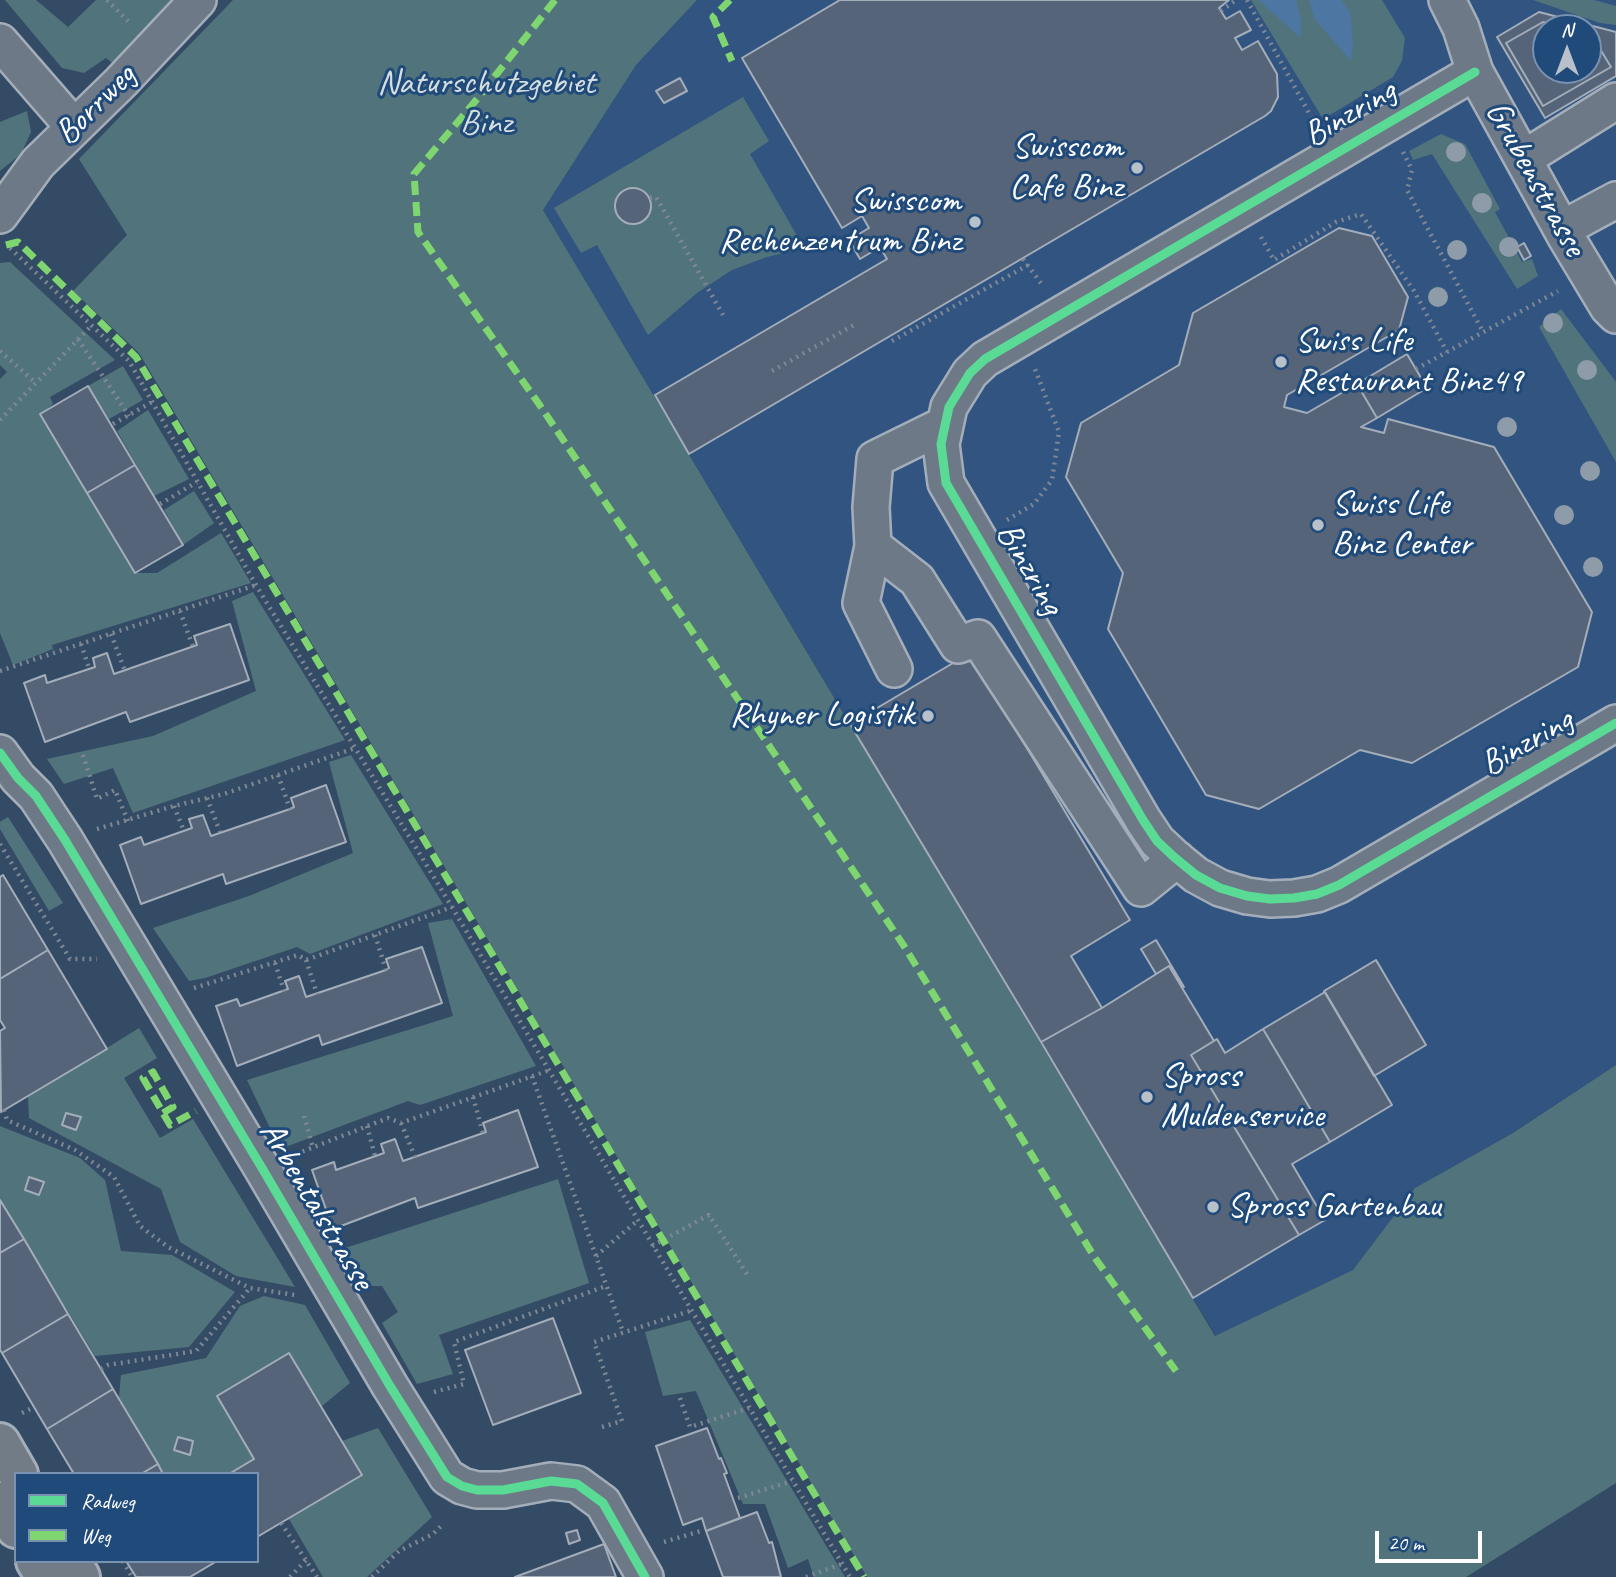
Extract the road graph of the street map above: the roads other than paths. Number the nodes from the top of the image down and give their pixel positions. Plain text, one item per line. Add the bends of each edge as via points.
1 (198, 0) edge
2 (1447, 0) edge
3 (0, 42) edge
4 (1475, 72) junction
5 (1616, 101) edge
6 (75, 127) junction
7 (1523, 159) junction
8 (1616, 200) edge
9 (3, 224) edge
10 (1562, 229) junction
11 (1616, 315) edge
12 (944, 425) junction
13 (873, 546) junction
14 (894, 669) dead end
15 (1616, 723) edge
16 (0, 753) edge
17 (1177, 859) junction
18 (11, 1429) edge
19 (19, 1472) edge
20 (0, 1502) edge
21 (14, 1525) edge
22 (645, 1577) edge

1 - 6 street, Borrweg
2 - 4 street, Grubenstrasse
3 - 6 street
4 - 7 street, Grubenstrasse
4 - 12 street, Binzring via 1002,348 970,373
5 - 7 street
6 - 9 street, Borrweg via 38,163
7 - 10 street, Grubenstrasse
8 - 10 street
10 - 11 street, Grubenstrasse
12 - 13 street via 875,459
12 - 17 street, Binzring via 946,483 1143,820
13 - 14 street via 861,603
13 - 17 street via 917,580 958,645 978,638 1141,888
15 - 17 street, Binzring via 1317,894 1270,899 1247,896 1196,875
16 - 22 street, Arbentalstrasse via 37,796 72,852 447,1477 477,1490 551,1481 577,1484 603,1503
18 - 19 main road
20 - 21 main road

